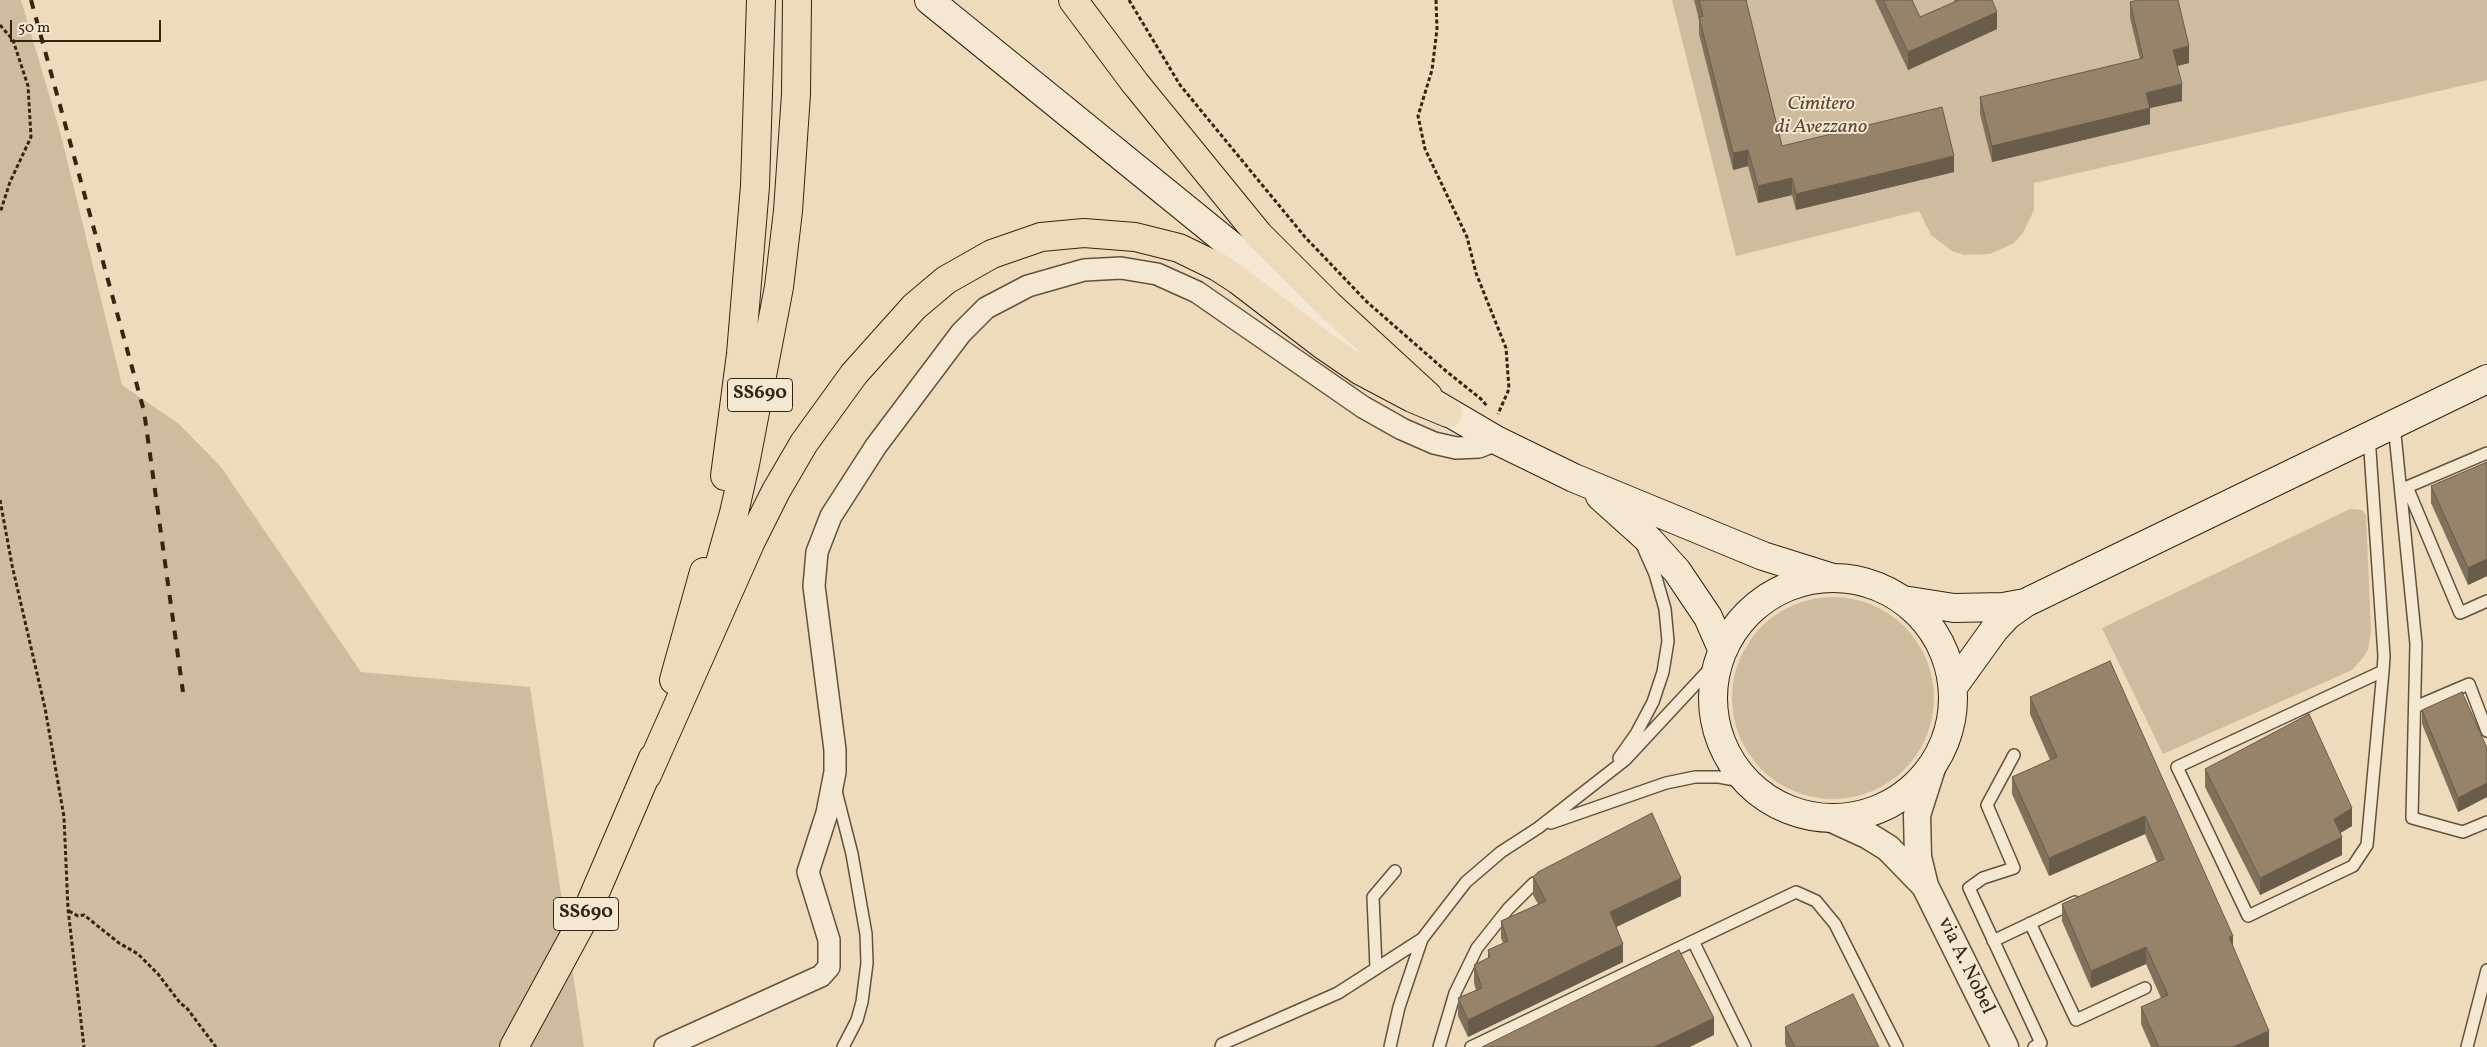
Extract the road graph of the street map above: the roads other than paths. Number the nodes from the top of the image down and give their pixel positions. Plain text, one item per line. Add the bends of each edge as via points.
1 (762, 0) edge
2 (797, 0) edge
3 (929, 0) edge
4 (1073, 0) edge
5 (2487, 379) edge
6 (1448, 414) junction
7 (2394, 424) junction
8 (1496, 431) junction
9 (2369, 436) junction
10 (2487, 453) edge
11 (1574, 478) junction
12 (1622, 514) junction
13 (1833, 578) junction
14 (1903, 600) junction
15 (2487, 601) edge
16 (2025, 603) junction
17 (1720, 654) junction
18 (2383, 671) junction
19 (1953, 687) junction
20 (2415, 707) junction
21 (2487, 731) edge
22 (2014, 755) dead end
23 (1932, 768) junction
24 (1609, 774) junction
25 (647, 775) junction
26 (1746, 782) junction
27 (834, 784) junction
28 (1832, 819) junction
29 (2487, 822) edge
30 (1538, 828) junction
31 (1395, 871) dead end
32 (1534, 882) edge
33 (1925, 886) junction
34 (2083, 898) edge
35 (2030, 923) junction
36 (1422, 939) junction
37 (1693, 941) junction
38 (1993, 941) junction
39 (1376, 968) junction
40 (2487, 970) edge
41 (2145, 988) dead end
42 (514, 1047) edge
43 (666, 1047) edge
44 (843, 1047) edge
45 (1221, 1047) edge
46 (1390, 1047) edge
47 (1439, 1047) edge
48 (1471, 1047) edge
49 (1745, 1047) edge
50 (1897, 1047) edge
51 (2005, 1047) edge
52 (2034, 1047) edge
53 (2467, 1047) edge

1 - 25 highway, SS690 via 755,186 729,453 707,562
2 - 25 highway, SS690 via 796,94 788,211 760,397 722,557
3 - 6 main road via 1356,347
4 - 6 highway via 1141,90 1259,235 1329,306
5 - 7 main road
6 - 8 main road
6 - 25 highway via 1367,374 1238,280 1179,248 1136,237 1084,233 1041,237 992,254 946,280 914,307 848,381 804,443 758,526
7 - 9 main road
7 - 20 lane via 2416,644
8 - 11 main road
8 - 27 street via 1479,447 1456,448 1402,430 1363,407 1198,292 1165,276 1129,268 1084,270 1006,295 986,308 961,333 860,469 822,535 815,563 814,586 835,750
9 - 16 main road
9 - 18 lane
10 - 15 lane via 2407,487 2460,613
11 - 12 main road
11 - 13 main road via 1763,556
12 - 17 main road via 1677,571 1708,617
12 - 24 lane via 1655,574 1665,609 1668,641 1663,672 1653,702
13 - 14 main road via 1870,583
13 - 17 main road via 1799,582 1767,597 1741,619
14 - 16 main road via 1954,608
14 - 19 main road via 1928,624 1945,653
16 - 19 main road via 1994,630
17 - 24 lane via 1648,737
17 - 26 main road via 1712,692 1715,725 1726,756
18 - 18 lane via 2367,845 2352,866 2248,916 2177,767
19 - 23 main road via 1952,715 1945,743
20 - 21 lane via 2469,684
20 - 29 lane via 2412,818 2463,832
22 - 38 lane via 1987,805 2014,868 1982,878 1968,888
23 - 28 main road via 1912,789 1888,805 1861,816
23 - 33 street via 1917,816 1918,857
24 - 30 lane
25 - 42 highway, SS690 via 585,916
26 - 28 main road via 1778,805 1800,814
26 - 30 lane via 1695,777 1666,783
27 - 43 street via 808,872 829,940 831,959 826,972
27 - 44 lane via 852,854 866,934 867,962 862,1002
28 - 33 street via 1867,834 1888,848
30 - 36 lane via 1501,852 1466,882
31 - 39 lane via 1373,897
32 - 47 lane via 1477,948 1455,992
33 - 51 street, via A. Nobel
34 - 35 lane
35 - 38 lane
35 - 41 lane via 2076,1020
36 - 39 lane
36 - 46 lane via 1399,1007
37 - 48 lane
37 - 49 lane
37 - 50 lane via 1796,892 1816,901 1835,924
38 - 52 lane via 2041,1043
39 - 45 lane via 1338,994
40 - 53 lane

